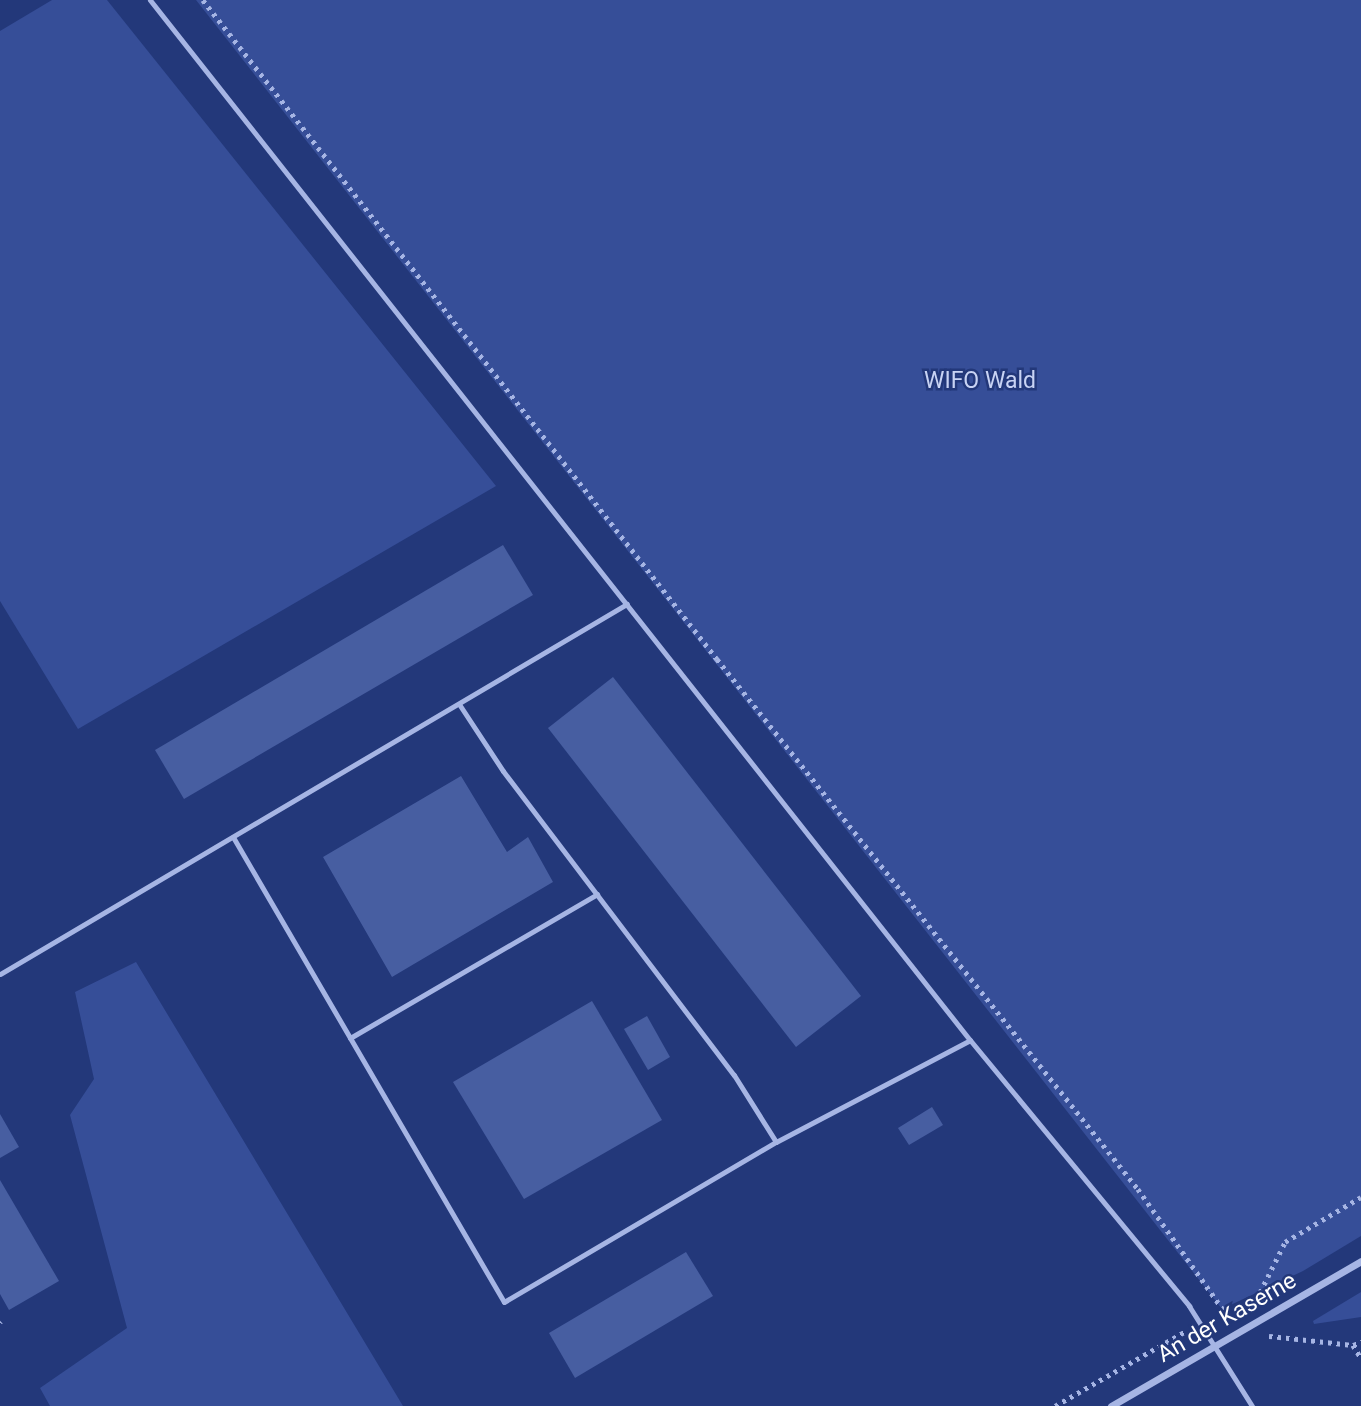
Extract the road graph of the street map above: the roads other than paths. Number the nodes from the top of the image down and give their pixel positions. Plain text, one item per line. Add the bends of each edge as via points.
1 (150, 0) edge
2 (627, 604) junction
3 (459, 704) junction
4 (233, 837) junction
5 (597, 894) junction
6 (0, 974) edge
7 (350, 1038) junction
8 (970, 1040) junction
9 (776, 1142) junction
10 (1361, 1261) edge
11 (1217, 1346) junction
12 (1111, 1406) edge
13 (1252, 1406) edge

1 - 2 lane
2 - 3 lane
2 - 8 lane
3 - 4 lane
3 - 5 lane
4 - 6 lane
4 - 7 lane
5 - 7 lane
5 - 9 lane via 734,1075
7 - 9 lane via 504,1302
8 - 9 lane
8 - 11 lane
10 - 11 street, An der Kaserne
11 - 12 street, An der Kaserne
11 - 13 lane

